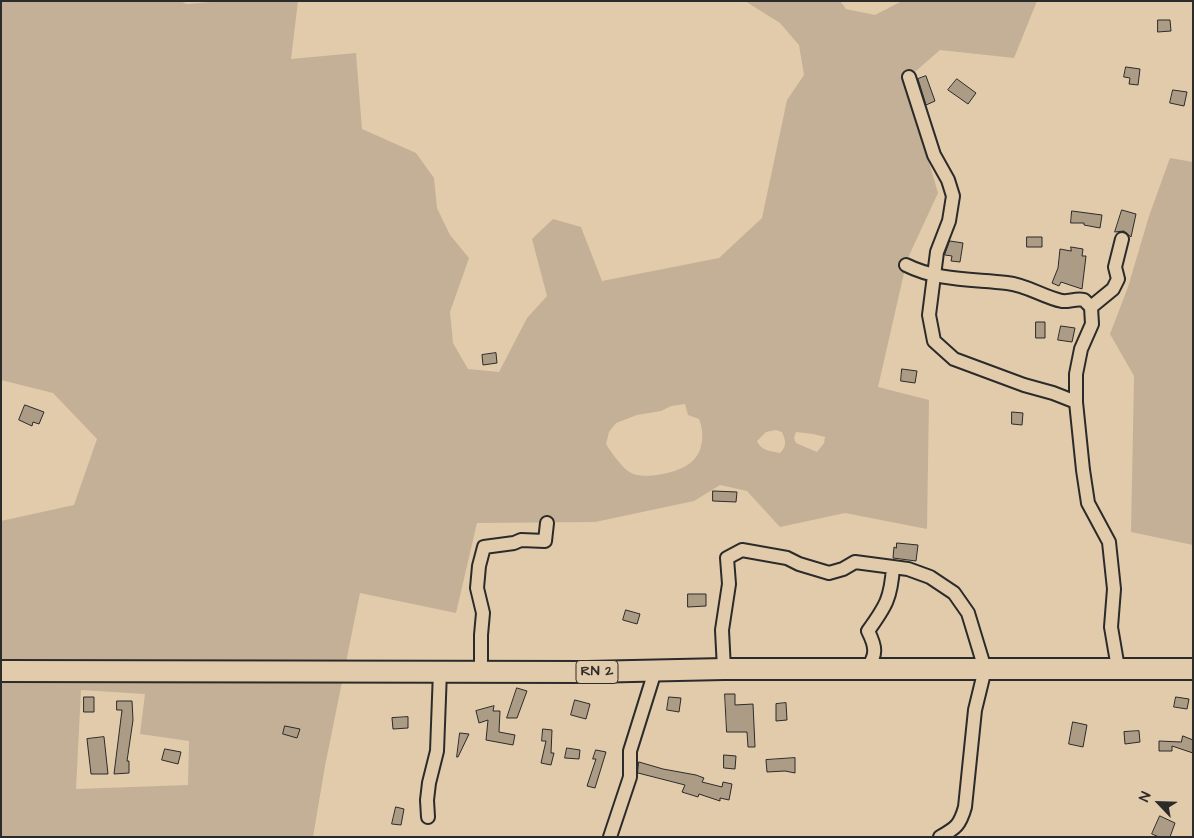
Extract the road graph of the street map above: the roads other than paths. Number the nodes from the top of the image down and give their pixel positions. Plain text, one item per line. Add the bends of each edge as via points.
1 (910, 77) dead end
2 (1122, 239) dead end
3 (906, 265) dead end
4 (934, 274) junction
5 (1090, 307) junction
6 (1076, 402) junction
7 (547, 523) dead end
8 (893, 567) junction
9 (1118, 668) junction
10 (724, 669) junction
11 (867, 669) junction
12 (985, 669) junction
13 (1193, 669) edge
14 (481, 670) junction
15 (1, 671) edge
16 (440, 671) junction
17 (655, 671) junction
18 (428, 817) dead end
19 (610, 837) edge
20 (940, 837) edge

1 - 4 street via 934,154 953,196
2 - 5 street via 1115,267 1118,279 1113,289
3 - 4 street
4 - 5 street via 961,280 1008,283 1065,302 1076,298 1084,300
4 - 6 street via 929,315 934,340 954,359
5 - 6 street via 1092,324 1076,374
6 - 9 street via 1088,503 1109,542 1114,589 1111,627
7 - 14 street via 545,541 521,540 484,547 477,588 483,613
8 - 10 street via 855,562 828,573 787,558 742,550 727,558 729,584 722,630
8 - 11 street via 887,604 868,631 875,644 874,658
8 - 12 street via 930,577 954,593 968,613
9 - 12 main road, RN 2
9 - 13 main road, RN 2
10 - 11 main road, RN 2
10 - 17 main road, RN 2
11 - 12 main road, RN 2
12 - 20 street via 975,710 965,807 961,821
14 - 16 main road, RN 2
14 - 17 main road, RN 2
15 - 16 main road, RN 2
16 - 18 street via 437,751 429,783
17 - 19 street via 630,751 630,777

